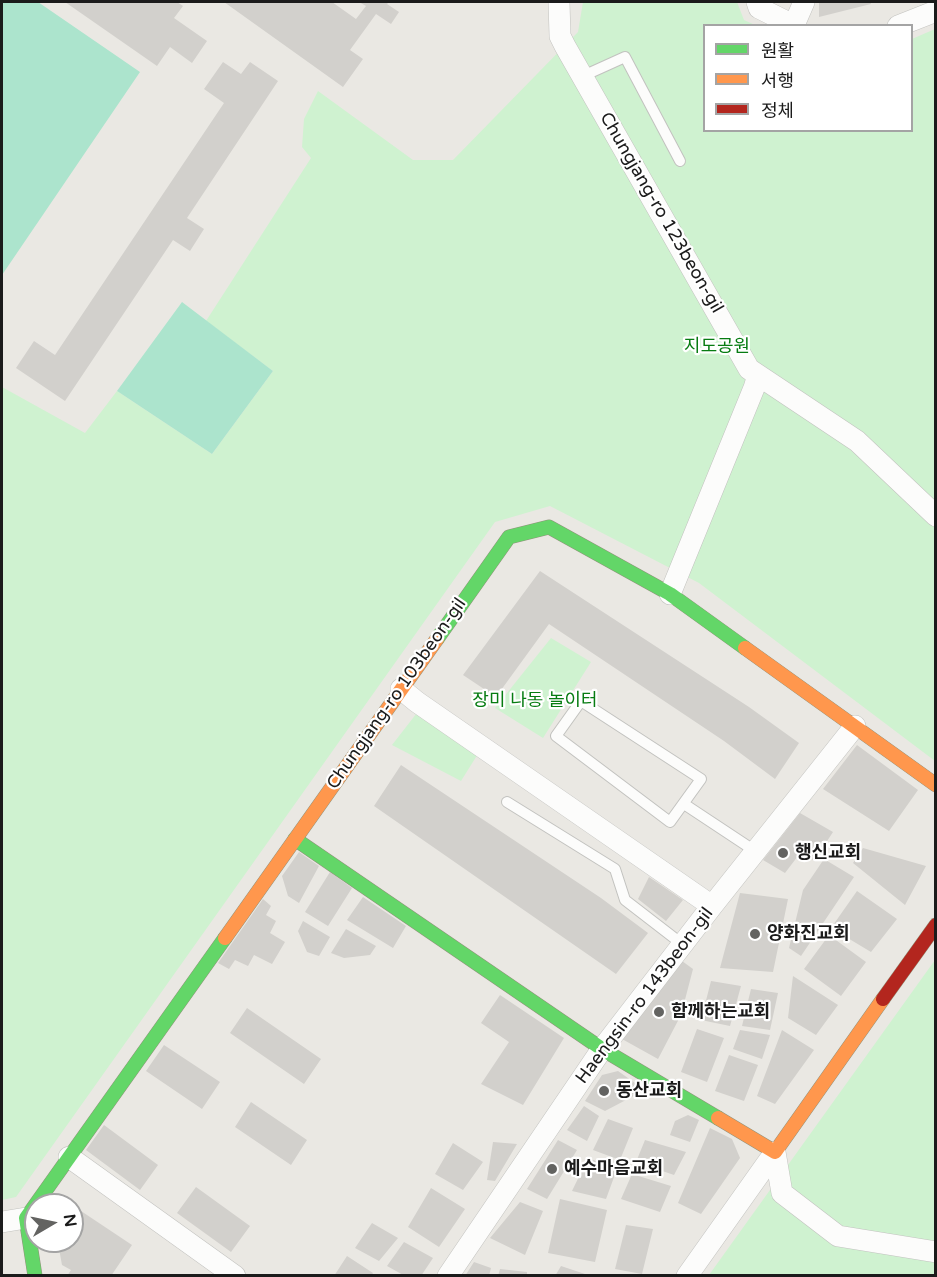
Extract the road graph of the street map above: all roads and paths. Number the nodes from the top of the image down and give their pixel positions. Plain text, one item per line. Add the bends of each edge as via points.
1 (559, 2) edge
2 (757, 2) edge
3 (804, 2) edge
4 (936, 10) edge
5 (793, 24) edge
6 (795, 24) edge
7 (903, 24) edge
8 (583, 76) junction
9 (680, 161) dead end
10 (758, 375) junction
11 (936, 516) edge
12 (669, 594) junction
13 (401, 689) junction
14 (855, 726) junction
15 (936, 785) edge
16 (507, 802) dead end
17 (684, 804) junction
18 (295, 839) junction
19 (755, 851) junction
20 (712, 906) junction
21 (936, 925) edge
22 (682, 944) junction
23 (602, 1048) junction
24 (775, 1152) junction
25 (69, 1157) junction
26 (44, 1193) edge
27 (24, 1218) edge
28 (2, 1222) edge
29 (936, 1252) edge
30 (32, 1253) edge
31 (35, 1275) edge
32 (235, 1275) edge
33 (448, 1275) edge
34 (687, 1275) edge

1 - 8 street, Chungjang-ro 123beon-gil via 560,36
2 - 5 street via 759,8
3 - 6 street
4 - 7 street
8 - 9 lane via 626,57
8 - 10 street, Chungjang-ro 123beon-gil via 749,369
10 - 11 street, Chungjang-ro 123beon-gil via 857,441
10 - 12 street
12 - 13 street, Chungjang-ro 103beon-gil via 549,527 509,537
12 - 14 street, Chungjang-ro 103beon-gil
13 - 18 street, Chungjang-ro 103beon-gil
13 - 20 street
14 - 15 street, Chungjang-ro 103beon-gil
14 - 19 street, Haengsin-ro 143beon-gil
16 - 22 lane via 615,868 625,900
17 - 17 lane via 701,778 581,701 556,736 670,822
17 - 19 lane
18 - 23 street
18 - 25 street, Chungjang-ro 103beon-gil
19 - 20 street, Haengsin-ro 143beon-gil
20 - 22 street, Haengsin-ro 143beon-gil
21 - 24 street
22 - 23 street, Haengsin-ro 143beon-gil
23 - 24 street
23 - 33 street, Haengsin-ro 143beon-gil
24 - 29 street via 782,1193 838,1236
24 - 34 street
25 - 26 street, Chungjang-ro 103beon-gil
25 - 32 street
27 - 28 street
30 - 31 street

